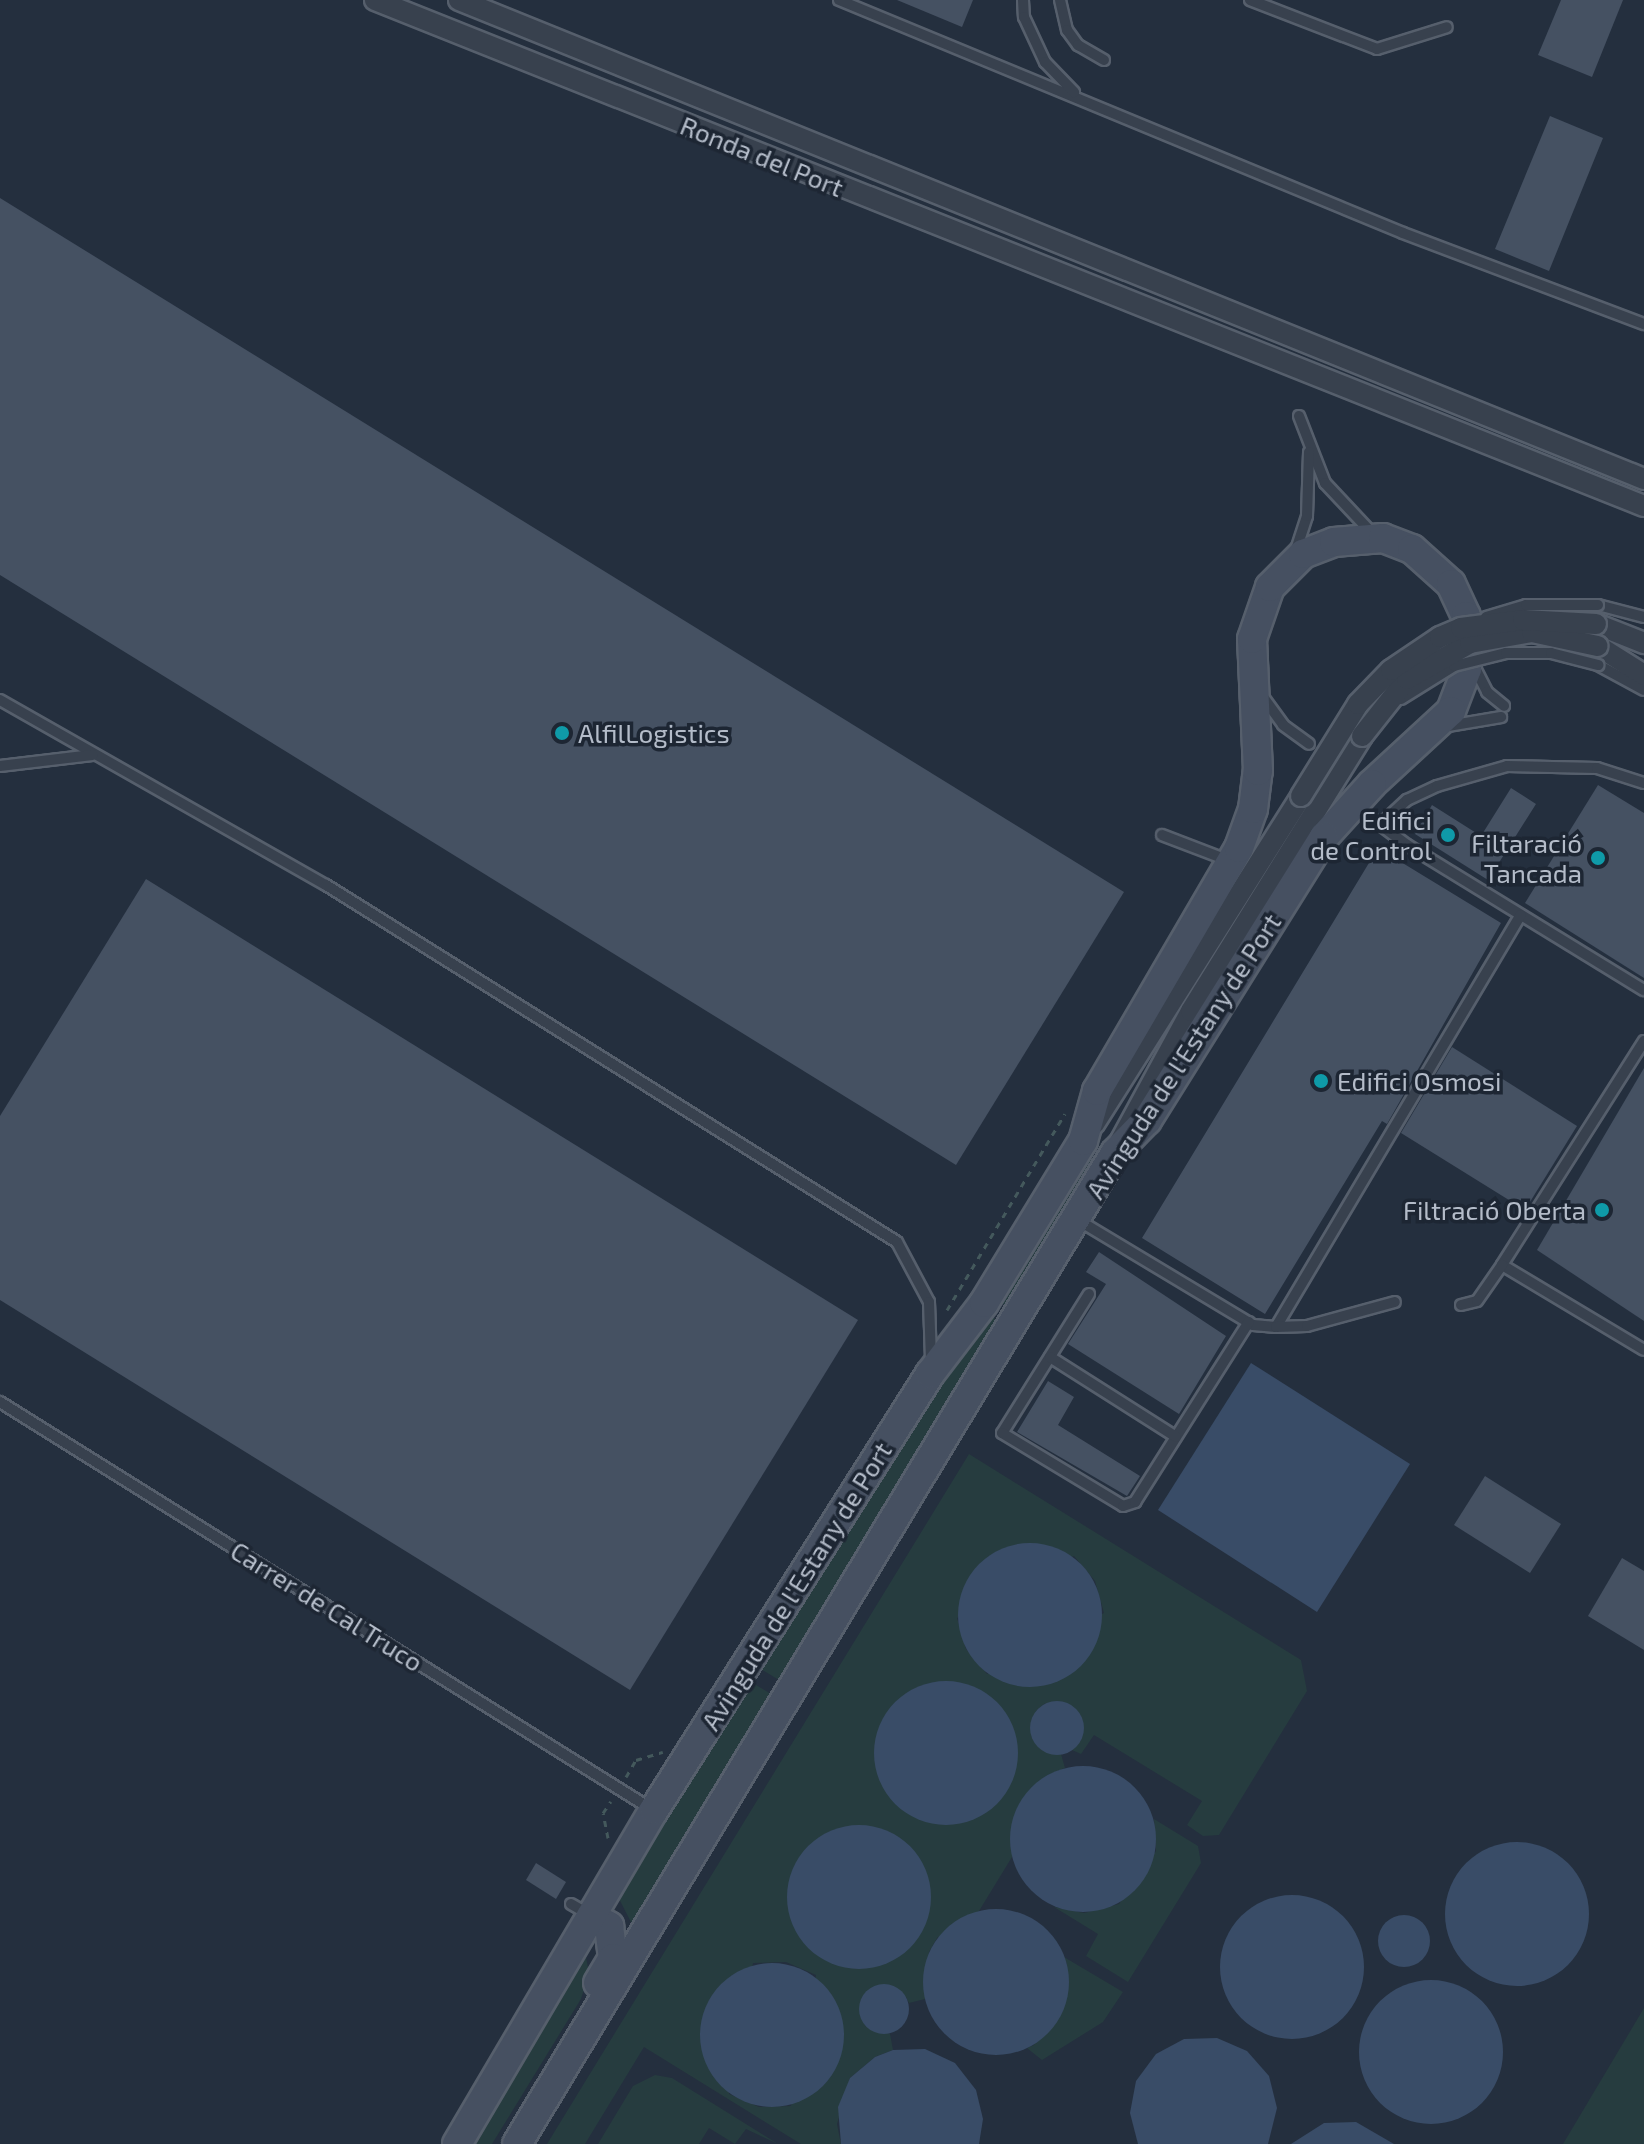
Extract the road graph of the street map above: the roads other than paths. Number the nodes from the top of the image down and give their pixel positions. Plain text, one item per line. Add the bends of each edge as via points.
1 (375, 0) edge
2 (459, 0) edge
3 (839, 0) edge
4 (1023, 0) edge
5 (1060, 0) edge
6 (1250, 0) edge
7 (1447, 27) dead end
8 (1104, 60) dead end
9 (1078, 96) junction
10 (1644, 324) edge
11 (1299, 416) dead end
12 (1309, 450) junction
13 (1644, 479) edge
14 (1644, 506) edge
15 (1383, 538) junction
16 (1290, 564) junction
17 (1597, 615) junction
18 (1644, 617) edge
19 (1465, 640) junction
20 (1644, 643) edge
21 (1598, 656) junction
22 (1251, 665) junction
23 (1644, 675) edge
24 (1644, 690) edge
25 (0, 700) edge
26 (1428, 736) junction
27 (1309, 744) dead end
28 (92, 755) junction
29 (0, 766) edge
30 (1644, 783) edge
31 (1310, 800) junction
32 (1352, 803) junction
33 (1380, 825) junction
34 (1162, 835) dead end
35 (1232, 861) junction
36 (1521, 915) junction
37 (1644, 990) edge
38 (1644, 1041) edge
39 (1083, 1141) junction
40 (1115, 1153) junction
41 (1076, 1219) junction
42 (1502, 1265) junction
43 (1089, 1294) dead end
44 (1395, 1302) dead end
45 (1461, 1305) dead end
46 (1249, 1322) junction
47 (1276, 1327) junction
48 (1644, 1350) edge
49 (1050, 1357) junction
50 (930, 1374) junction
51 (0, 1402) edge
52 (1176, 1437) junction
53 (654, 1810) junction
54 (581, 1910) junction
55 (457, 2144) edge
56 (499, 2144) edge
57 (517, 2144) edge

1 - 14 street, Ronda del Port
2 - 13 street
3 - 9 lane
4 - 9 lane via 1045,62
5 - 8 lane via 1067,30 1078,45
6 - 7 lane via 1377,49
9 - 10 lane via 1403,233
11 - 12 lane
12 - 15 lane via 1336,500
12 - 16 lane via 1307,516
15 - 16 street, Avinguda de l'Estany de Port via 1334,542
15 - 19 street, Avinguda de l'Estany de Port via 1426,558 1451,584 1466,616
16 - 22 street, Avinguda de l'Estany de Port via 1261,602
17 - 18 lane
17 - 19 street, bridge via 1544,619
17 - 20 street
19 - 26 street, Avinguda de l'Estany de Port via 1458,697
19 - 26 lane via 1480,684 1503,712 1454,723
19 - 31 street, bridge via 1405,659 1373,687
21 - 23 street
21 - 24 lane
21 - 31 street, bridge via 1532,632 1470,643 1407,679
22 - 27 lane via 1272,712
22 - 35 street, Avinguda de l'Estany de Port via 1257,781 1248,827
25 - 28 lane
26 - 32 street, Avinguda de l'Estany de Port
28 - 29 lane
28 - 50 lane via 326,885 897,1242 929,1302
30 - 33 lane via 1597,768 1507,766 1437,786 1407,800
31 - 39 street
31 - 40 street
32 - 33 lane
32 - 40 street, Avinguda de l'Estany de Port via 1324,837 1147,1120
33 - 36 lane
34 - 35 lane
35 - 39 street, Avinguda de l'Estany de Port via 1097,1091
36 - 37 lane
36 - 47 lane
38 - 42 lane
39 - 50 street, Avinguda de l'Estany de Port via 984,1303
40 - 41 street, Avinguda de l'Estany de Port
41 - 46 lane
41 - 57 street, Avinguda de l'Estany de Port
42 - 45 lane via 1477,1301
42 - 48 lane
43 - 49 lane
44 - 47 lane via 1307,1326
46 - 47 lane
46 - 52 lane
49 - 52 lane
49 - 52 lane via 1002,1433 1123,1506 1135,1502
50 - 53 street, Avinguda de l'Estany de Port
51 - 53 lane, Carrer de Cal Truco
53 - 54 street, Avinguda de l'Estany de Port
54 - 55 street, Avinguda de l'Estany de Port
54 - 56 street via 609,1926 613,1958

